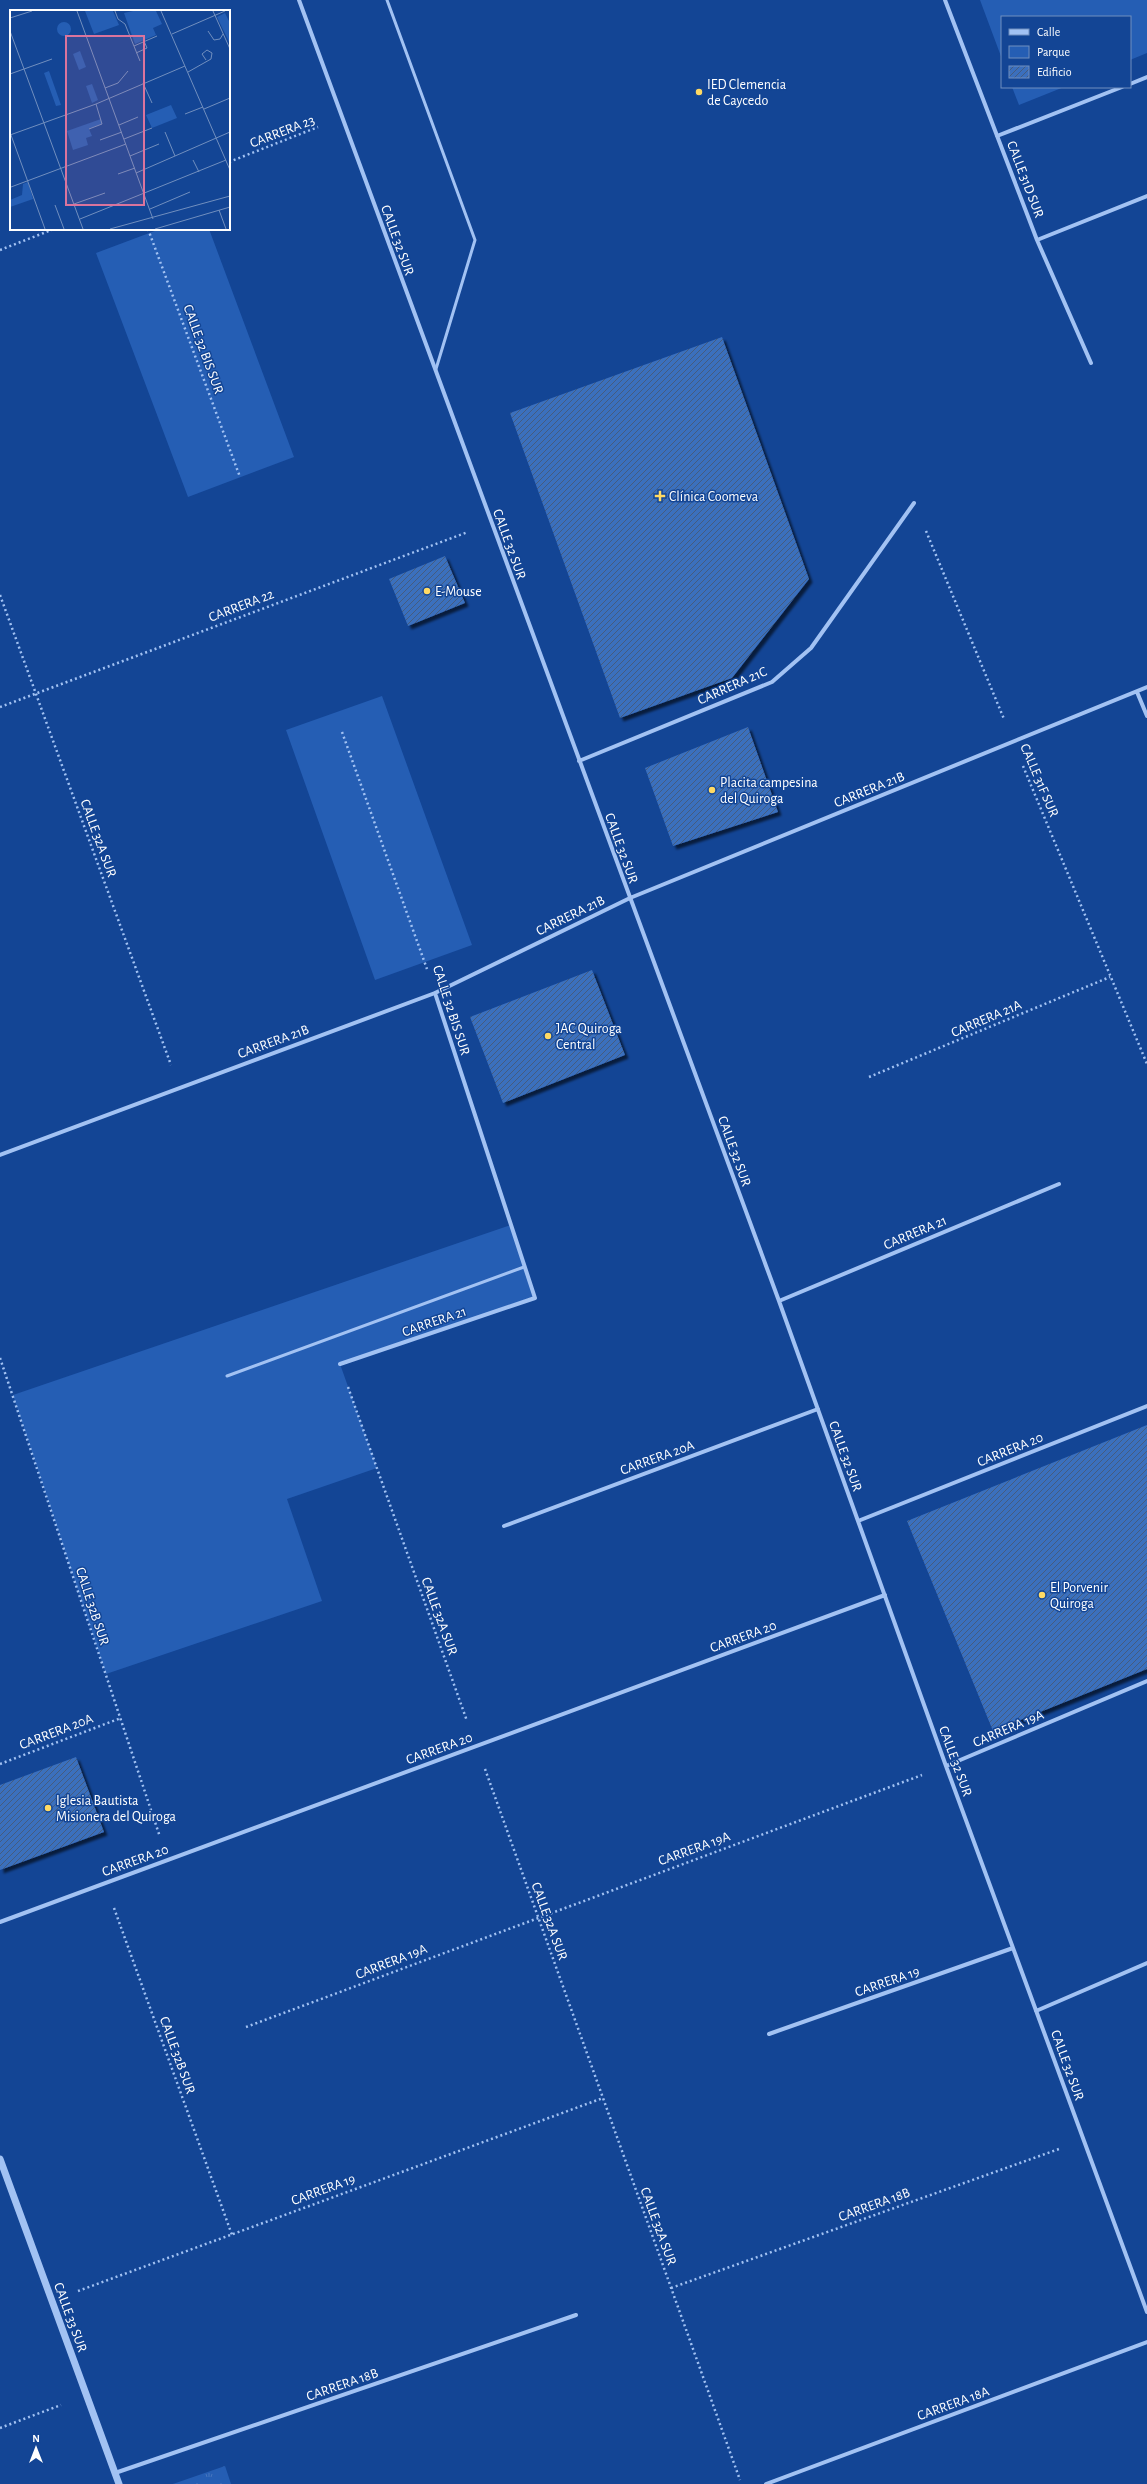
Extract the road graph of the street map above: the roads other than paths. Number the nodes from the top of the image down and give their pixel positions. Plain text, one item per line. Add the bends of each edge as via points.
1 (299, 0) edge
2 (387, 0) edge
3 (945, 0) edge
4 (1147, 77) edge
5 (1131, 84) edge
6 (1119, 88) edge
7 (997, 136) junction
8 (1147, 196) edge
9 (1037, 240) junction
10 (1091, 363) dead end
11 (435, 371) junction
12 (914, 503) road end
13 (1147, 687) edge
14 (1137, 692) junction
15 (1147, 716) edge
16 (578, 761) junction
17 (630, 898) junction
18 (435, 993) junction
19 (0, 1155) edge
20 (1059, 1184) dead end
21 (524, 1267) junction
22 (534, 1298) joint
23 (779, 1301) junction
24 (340, 1364) road end
25 (227, 1376) dead end
26 (1147, 1406) edge
27 (818, 1409) junction
28 (858, 1521) junction
29 (504, 1526) dead end
30 (885, 1595) junction
31 (1147, 1681) edge
32 (946, 1766) junction
33 (0, 1922) edge
34 (1013, 1948) junction
35 (1147, 1963) edge
36 (1036, 2011) junction
37 (769, 2034) dead end
38 (0, 2159) edge
39 (1147, 2312) edge
40 (576, 2315) dead end
41 (1147, 2342) edge
42 (115, 2473) junction
43 (119, 2484) edge
44 (766, 2484) edge

1 - 11 street, CALLE 32 SUR
2 - 11 lane via 475,240
3 - 7 street, CALLE 31D SUR
4 - 5 street
6 - 7 street
7 - 9 street, CALLE 31D SUR
8 - 9 street
9 - 10 street, CALLE 31D SUR
11 - 16 street, CALLE 32 SUR
12 - 16 street, CARRERA 21C via 811,648 772,682
13 - 14 street, CARRERA 21B
14 - 15 street
14 - 17 street, CARRERA 21B
16 - 17 street, CALLE 32 SUR
17 - 18 street, CARRERA 21B
17 - 23 street, CALLE 32 SUR
18 - 19 street, CARRERA 21B
18 - 21 street, CALLE 32 BIS SUR
20 - 23 street, CARRERA 21
21 - 22 street, CALLE 32 BIS SUR
21 - 25 lane
22 - 24 street, CARRERA 21
23 - 27 street, CALLE 32 SUR
26 - 28 street, CARRERA 20
27 - 28 street, CALLE 32 SUR
27 - 29 street, CARRERA 20A
28 - 30 street, CALLE 32 SUR
30 - 32 street, CALLE 32 SUR
30 - 33 street, CARRERA 20
31 - 32 street, CARRERA 19A
32 - 34 street, CALLE 32 SUR
34 - 36 street, CALLE 32 SUR
34 - 37 street, CARRERA 19
35 - 36 street
36 - 39 street, CALLE 32 SUR
38 - 42 street, CALLE 33 SUR
40 - 42 street, CARRERA 18B
41 - 44 street, CARRERA 18A
42 - 43 street, CALLE 33 SUR

